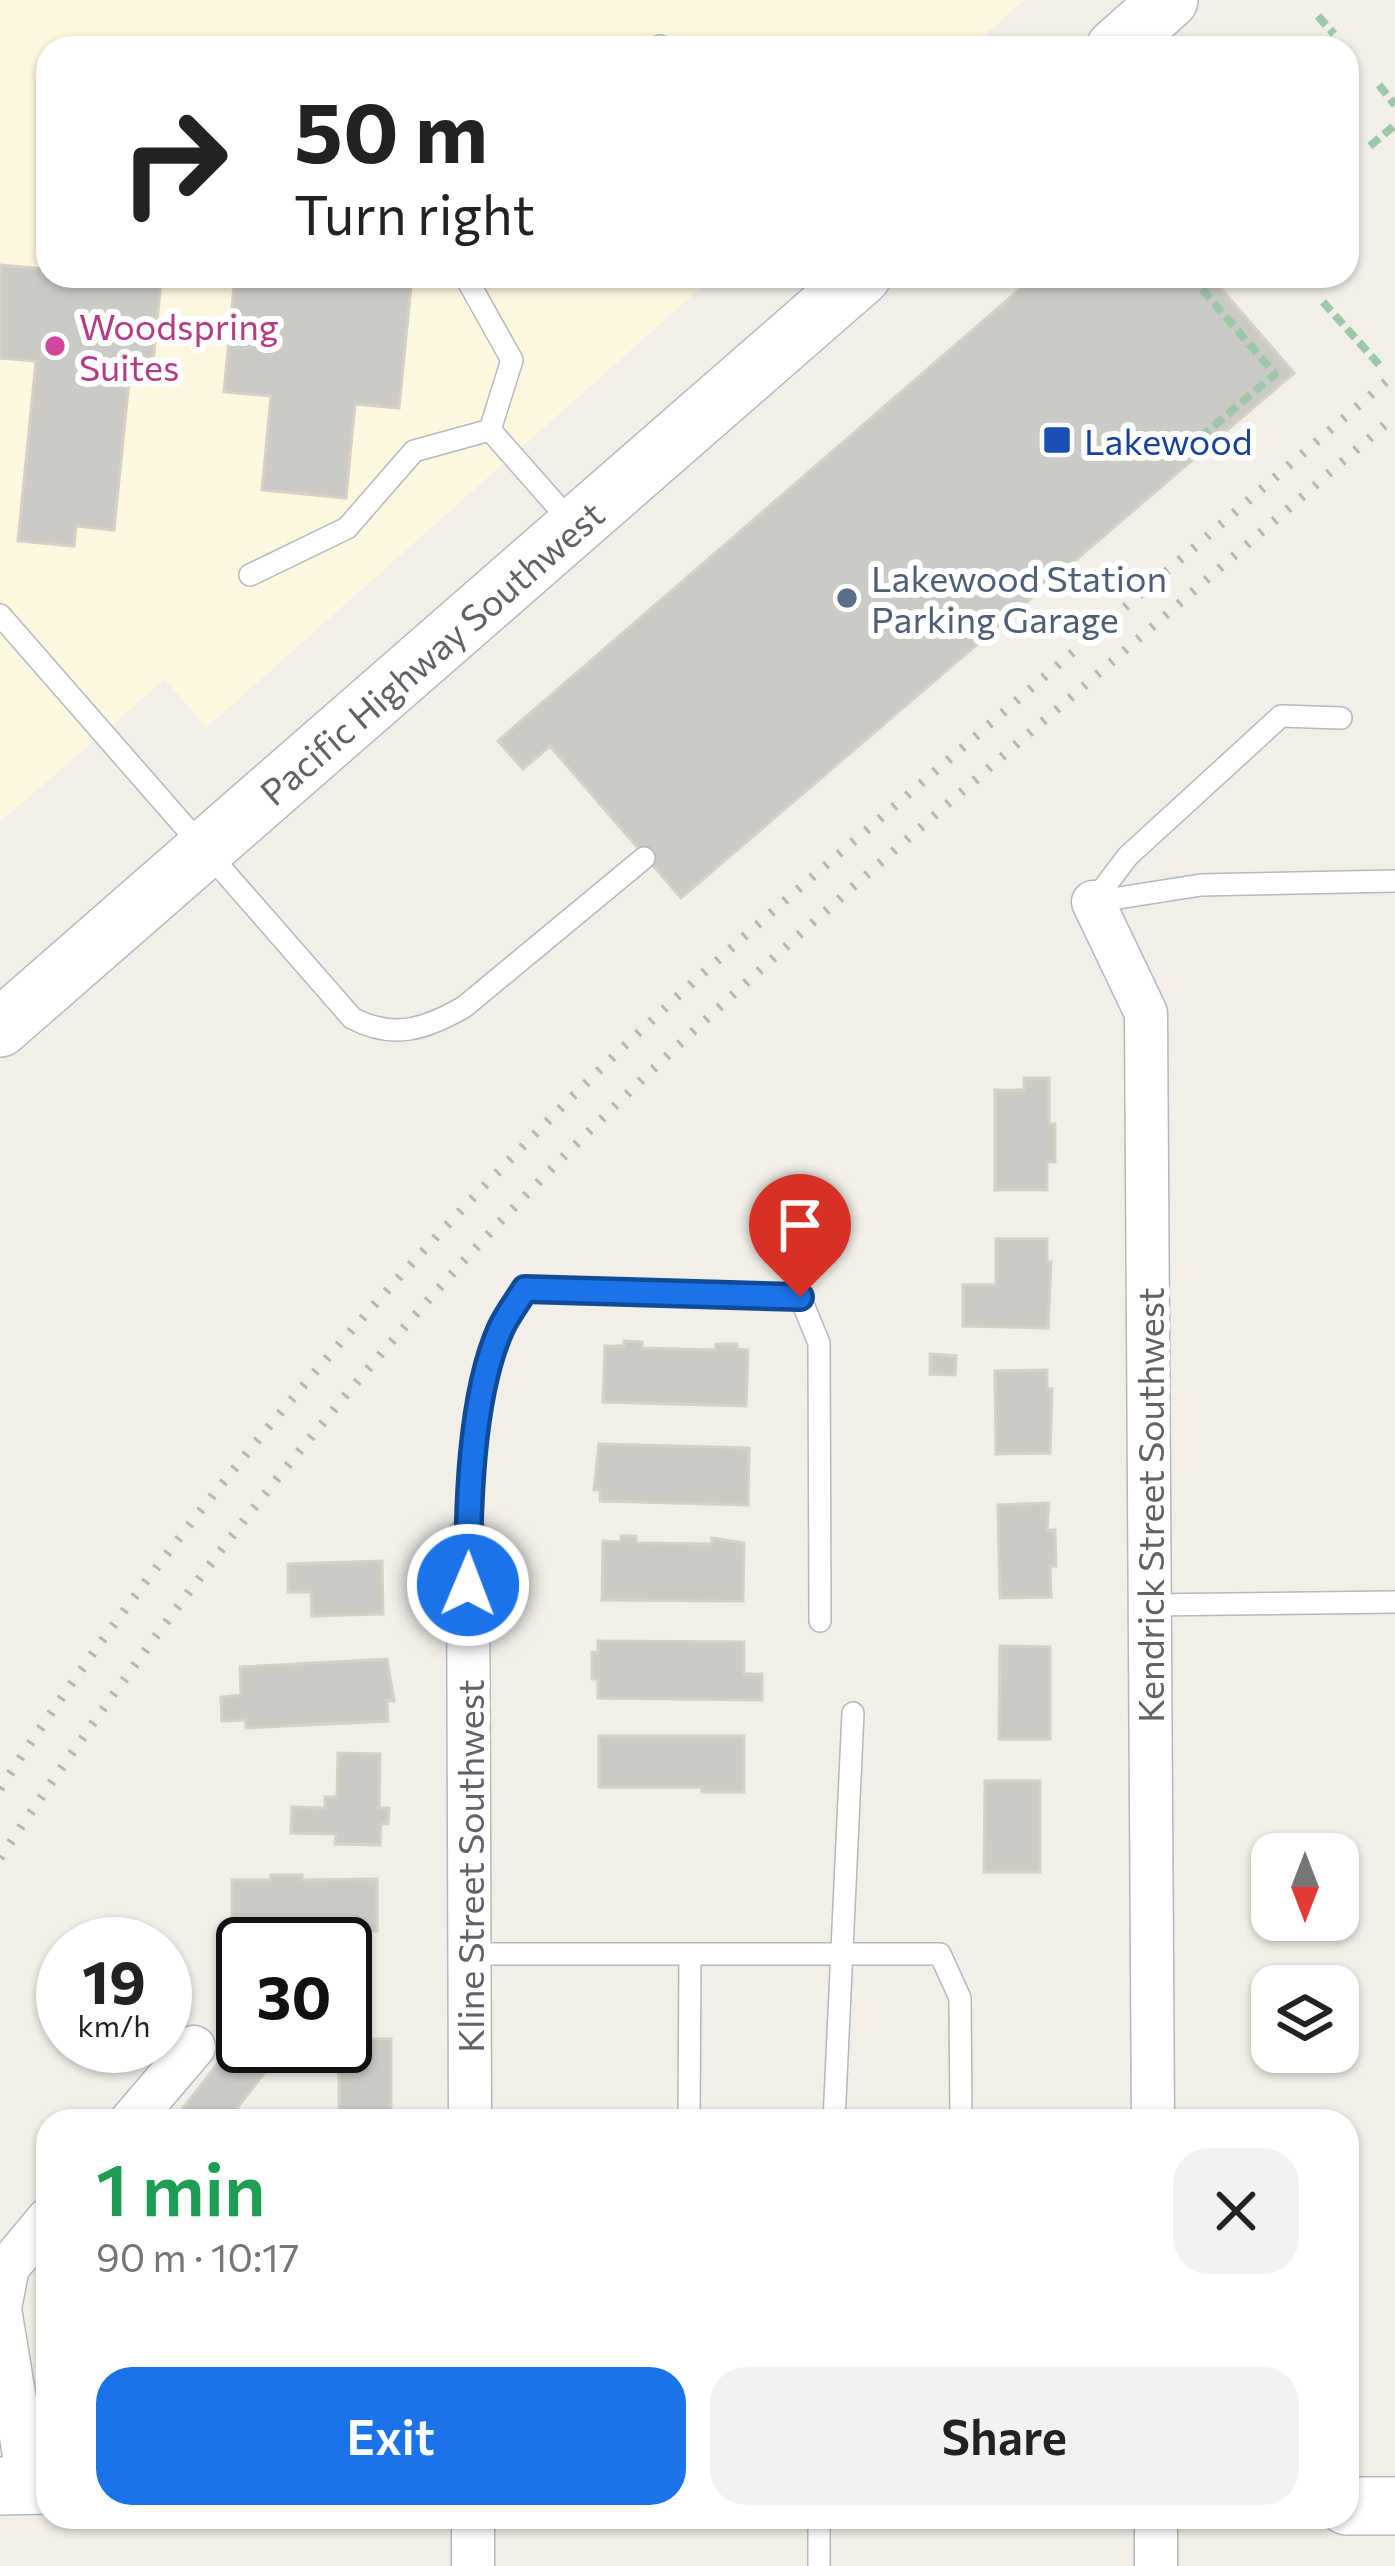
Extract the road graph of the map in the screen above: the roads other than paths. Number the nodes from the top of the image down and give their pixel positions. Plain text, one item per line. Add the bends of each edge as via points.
1 (1165, 1) edge
2 (1128, 36) edge
3 (473, 288) edge
4 (835, 288) edge
5 (490, 430) junction
6 (574, 526) junction
7 (250, 575) dead end
8 (0, 615) edge
9 (1341, 718) dead end
10 (207, 848) junction
11 (644, 858) dead end
12 (1395, 881) edge
13 (1094, 902) junction
14 (0, 1028) edge
15 (468, 1539) joint
16 (1395, 1602) edge
17 (1150, 1605) junction
18 (820, 1621) dead end
19 (853, 1713) dead end
20 (470, 1954) junction
21 (690, 1954) junction
22 (839, 1954) junction
23 (194, 2047) dead end
24 (141, 2109) edge
25 (470, 2109) edge
26 (688, 2109) edge
27 (834, 2109) edge
28 (961, 2109) edge
29 (1153, 2109) edge
30 (36, 2233) edge
31 (0, 2308) edge
32 (26, 2485) edge
33 (1359, 2506) edge
34 (1395, 2506) edge
35 (472, 2529) edge
36 (819, 2529) edge
37 (1156, 2529) edge
38 (472, 2566) edge
39 (819, 2566) edge
40 (1156, 2566) edge

1 - 2 main road
3 - 5 lane via 512,360
4 - 6 main road, Pacific Highway Southwest
5 - 6 lane
5 - 7 lane via 414,451 347,528
6 - 10 main road, Pacific Highway Southwest
8 - 10 lane
9 - 13 lane via 1281,716 1128,856
10 - 11 lane via 352,1018 399,1032 464,1007
10 - 14 main road, Pacific Highway Southwest
12 - 13 lane via 1201,885
13 - 17 street, Kendrick Street Southwest via 1146,1013
15 - 18 lane via 486,1378 500,1329 525,1289 800,1297 818,1343
15 - 20 street, Kline Street Southwest
16 - 17 lane
17 - 29 street, Kendrick Street Southwest
19 - 22 lane
20 - 21 lane
20 - 25 street, Kline Street Southwest
21 - 22 lane
21 - 26 lane
22 - 27 lane
22 - 28 lane via 940,1954 960,1997
23 - 24 street
30 - 31 street via 8,2266
31 - 32 street
33 - 34 main road
35 - 38 street
36 - 39 lane
37 - 40 street

